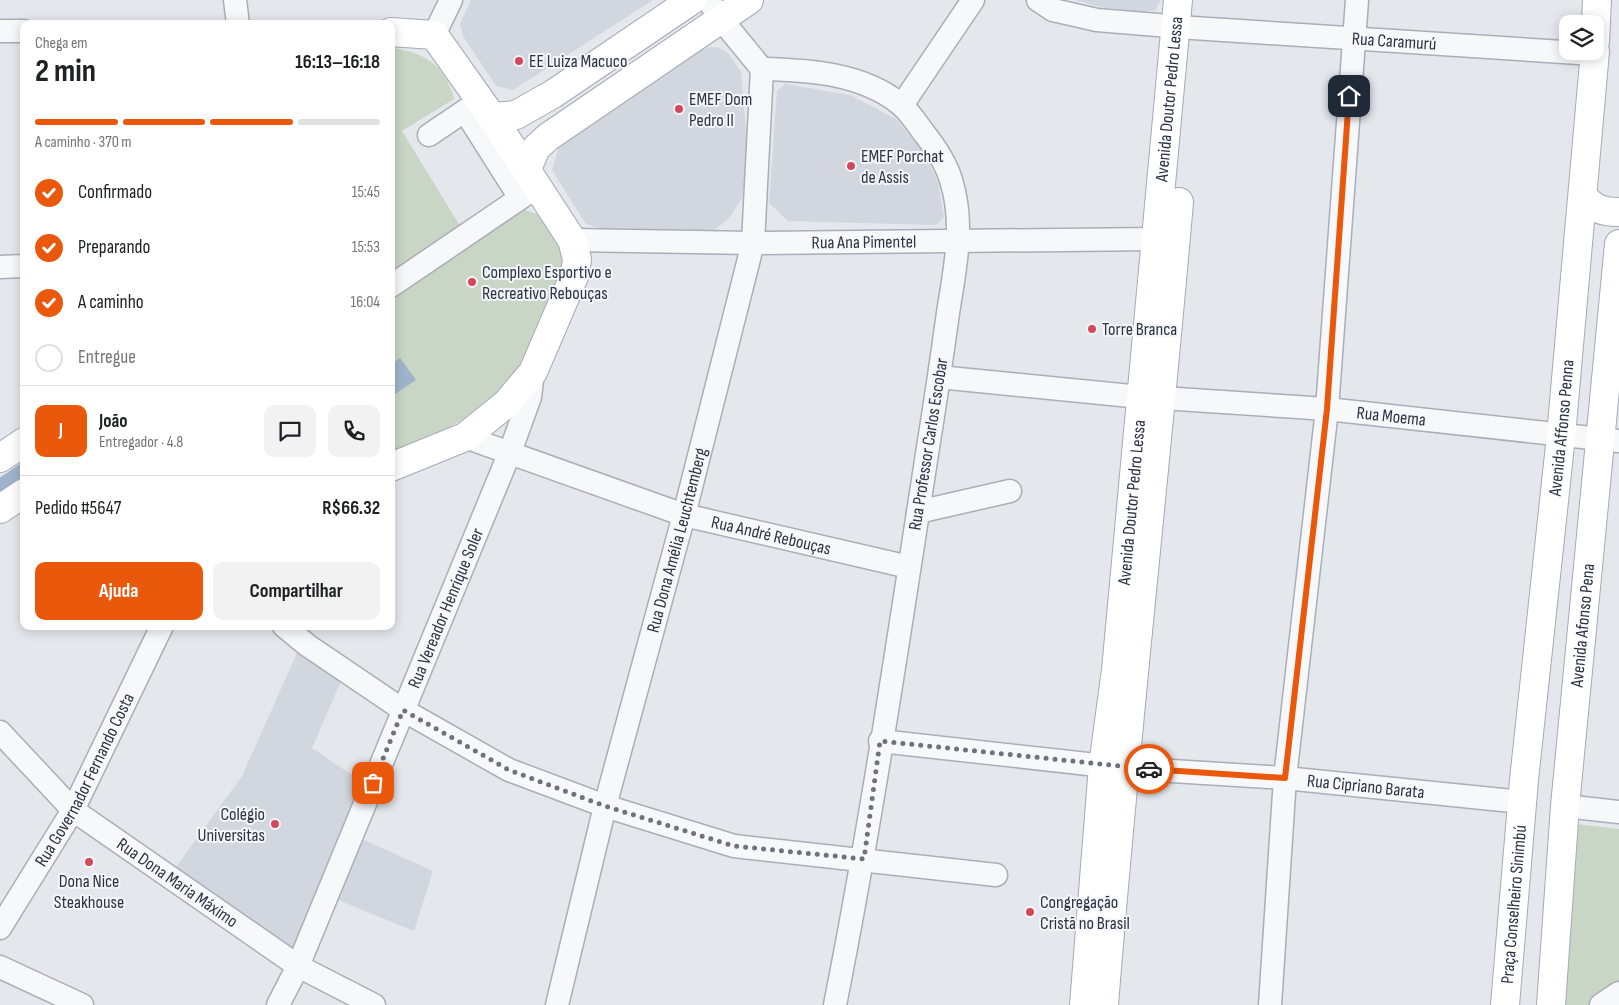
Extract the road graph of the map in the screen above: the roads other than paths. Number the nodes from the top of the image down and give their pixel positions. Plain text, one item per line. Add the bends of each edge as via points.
1 (228, 0) edge
2 (235, 0) edge
3 (451, 0) edge
4 (692, 0) edge
5 (749, 0) edge
6 (973, 0) edge
7 (1038, 0) edge
8 (1178, 0) edge
9 (1196, 0) edge
10 (1357, 0) edge
11 (1597, 0) edge
12 (714, 10) edge
13 (1596, 15) edge
14 (226, 20) edge
15 (238, 20) edge
16 (1184, 28) junction
17 (0, 31) edge
18 (20, 31) edge
19 (395, 32) edge
20 (434, 35) junction
21 (1354, 37) junction
22 (1559, 47) edge
23 (1594, 60) edge
24 (762, 70) junction
25 (902, 105) junction
26 (529, 106) junction
27 (479, 109) junction
28 (429, 136) dead end
29 (548, 137) junction
30 (528, 184) junction
31 (1583, 196) junction
32 (1619, 212) edge
33 (1156, 239) junction
34 (572, 240) junction
35 (959, 240) junction
36 (753, 243) junction
37 (1619, 244) edge
38 (20, 268) edge
39 (5, 274) edge
40 (395, 283) edge
41 (533, 372) junction
42 (939, 377) junction
43 (1152, 397) junction
44 (1327, 409) junction
45 (1561, 436) junction
46 (465, 437) junction
47 (1610, 440) edge
48 (20, 445) edge
49 (510, 452) junction
50 (0, 458) edge
51 (395, 465) edge
52 (1010, 491) dead end
53 (20, 496) edge
54 (0, 508) edge
55 (918, 512) junction
56 (684, 515) junction
57 (909, 567) junction
58 (160, 630) edge
59 (289, 630) edge
60 (403, 710) junction
61 (0, 732) edge
62 (880, 741) junction
63 (1114, 767) junction
64 (1285, 778) junction
65 (1522, 802) junction
66 (605, 806) junction
67 (1564, 806) junction
68 (74, 810) junction
69 (1619, 812) edge
70 (864, 859) junction
71 (996, 875) dead end
72 (0, 928) edge
73 (298, 966) junction
74 (0, 967) edge
75 (1619, 993) edge
76 (82, 1005) edge
77 (278, 1005) edge
78 (374, 1005) edge
79 (557, 1005) edge
80 (835, 1005) edge
81 (1084, 1005) edge
82 (1104, 1005) edge
83 (1270, 1005) edge
84 (1505, 1005) edge
85 (1551, 1005) edge
86 (1601, 1005) edge

1 - 14 street
2 - 15 street
3 - 20 street
4 - 26 main road via 589,71
5 - 12 main road
6 - 25 street
7 - 16 street, Rua Caramurú via 1053,10 1097,20
8 - 16 main road, Avenida Doutor Pedro Lessa
9 - 16 main road, Avenida Doutor Pedro Lessa
10 - 21 street
11 - 13 main road, Avenida Affonso Penna
12 - 24 street
12 - 29 main road
16 - 21 street, Rua Caramurú
16 - 33 main road, Avenida Doutor Pedro Lessa
16 - 43 main road, Avenida Doutor Pedro Lessa
17 - 18 street
19 - 20 main road
20 - 27 main road
21 - 22 street, Rua Caramurú
21 - 44 street
23 - 31 main road, Avenida Affonso Penna
24 - 25 street, Rua Professor Carlos Escobar via 823,73 884,93
24 - 36 street, Rua Dona Amélia Leuchtemberg
25 - 35 street, Rua Professor Carlos Escobar via 941,156 951,179 958,212
26 - 27 main road via 516,115
26 - 29 main road
27 - 28 street
27 - 30 main road
29 - 30 main road via 536,148
30 - 34 main road
30 - 40 street
31 - 32 main road via 1601,212
31 - 45 main road, Avenida Affonso Penna
33 - 35 street, Rua Ana Pimentel
33 - 43 main road, Avenida Doutor Pedro Lessa
34 - 36 street, Rua Ana Pimentel
34 - 41 main road via 577,259 575,274
35 - 36 street, Rua Ana Pimentel
35 - 42 street, Rua Professor Carlos Escobar
36 - 56 street, Rua Dona Amélia Leuchtemberg
37 - 47 main road, Avenida Afonso Pena
38 - 39 street
41 - 46 main road via 506,404
41 - 49 street, Rua Vereador Henrique Soler via 530,397
42 - 43 street, Rua Moema
42 - 55 street, Rua Professor Carlos Escobar
43 - 44 street, Rua Moema
43 - 63 main road, Avenida Doutor Pedro Lessa
44 - 45 street, Rua Moema
44 - 64 street
45 - 47 street, Rua Moema
45 - 65 main road, Avenida Affonso Penna
46 - 49 street, Rua André Rebouças
46 - 51 main road
47 - 67 main road, Avenida Afonso Pena
48 - 50 main road
49 - 56 street, Rua André Rebouças
49 - 60 street, Rua Vereador Henrique Soler
52 - 55 street
53 - 54 main road
55 - 57 street, Rua Professor Carlos Escobar
56 - 57 street, Rua André Rebouças
56 - 66 street, Rua Dona Amélia Leuchtemberg
57 - 62 street, Rua Professor Carlos Escobar
58 - 68 street, Rua Governador Fernando Costa
59 - 60 street
60 - 66 street via 509,770
60 - 73 street, Rua Vereador Henrique Soler
61 - 68 street, Rua Dona Maria Máximo
62 - 63 street, Rua Cipriano Barata
62 - 70 street, Rua Professor Carlos Escobar
63 - 64 street, Rua Cipriano Barata
63 - 81 main road, Avenida Doutor Pedro Lessa
63 - 82 main road, Avenida Doutor Pedro Lessa
64 - 65 street, Rua Cipriano Barata
64 - 83 street
65 - 84 main road, Praça Conselheiro Sinimbú
66 - 70 street via 734,846
66 - 79 street, Rua Dona Amélia Leuchtemberg
67 - 69 street
67 - 85 main road, Avenida Afonso Pena
68 - 72 street, Rua Governador Fernando Costa
68 - 73 street, Rua Dona Maria Máximo
70 - 71 street
70 - 80 street, Rua Professor Carlos Escobar
73 - 77 street, Rua Vereador Henrique Soler
73 - 78 street, Rua Dona Maria Máximo
74 - 76 street
75 - 86 street

